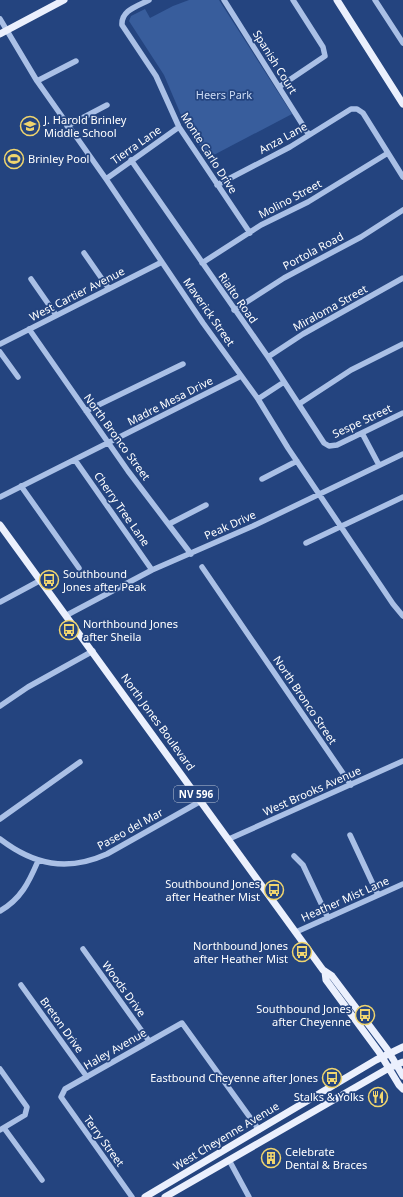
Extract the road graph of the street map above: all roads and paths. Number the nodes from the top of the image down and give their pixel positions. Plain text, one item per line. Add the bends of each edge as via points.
1 (64, 0) edge
2 (150, 0) edge
3 (224, 0) edge
4 (294, 0) edge
5 (337, 0) edge
6 (375, 0) edge
7 (0, 19) edge
8 (3, 32) edge
9 (403, 43) edge
10 (76, 61) dead end
11 (37, 82) junction
12 (279, 87) junction
13 (403, 104) edge
14 (107, 105) dead end
15 (67, 126) junction
16 (179, 127) junction
17 (309, 135) junction
18 (388, 153) junction
19 (131, 160) junction
20 (403, 176) edge
21 (106, 179) junction
22 (217, 185) junction
23 (403, 210) edge
24 (250, 232) junction
25 (84, 253) dead end
26 (162, 262) junction
27 (202, 263) junction
28 (403, 278) edge
29 (31, 279) dead end
30 (109, 289) junction
31 (234, 310) junction
32 (56, 315) junction
33 (29, 329) junction
34 (0, 344) edge
35 (403, 344) edge
36 (0, 352) edge
37 (268, 357) junction
38 (184, 364) dead end
39 (241, 376) junction
40 (18, 377) dead end
41 (284, 382) junction
42 (258, 399) junction
43 (299, 404) junction
44 (86, 411) junction
45 (403, 413) edge
46 (362, 433) junction
47 (109, 442) junction
48 (329, 446) joint
49 (403, 454) edge
50 (75, 460) junction
51 (297, 461) junction
52 (379, 465) junction
53 (262, 478) dead end
54 (21, 486) junction
55 (319, 495) junction
56 (0, 497) edge
57 (403, 497) edge
58 (206, 505) dead end
59 (169, 524) junction
60 (0, 525) edge
61 (340, 527) junction
62 (306, 543) dead end
63 (190, 554) junction
64 (79, 568) dead end
65 (202, 568) dead end
66 (152, 570) junction
67 (41, 580) junction
68 (0, 602) edge
69 (401, 609) edge
70 (67, 615) junction
71 (403, 616) edge
72 (93, 651) junction
73 (0, 706) edge
74 (403, 760) edge
75 (80, 762) dead end
76 (351, 785) junction
77 (201, 801) junction
78 (0, 819) edge
79 (350, 835) dead end
80 (0, 839) edge
81 (229, 839) junction
82 (294, 856) dead end
83 (38, 861) junction
84 (403, 884) edge
85 (378, 895) junction
86 (0, 911) edge
87 (328, 918) junction
88 (296, 932) junction
89 (83, 949) dead end
90 (325, 972) junction
91 (21, 985) dead end
92 (149, 1041) junction
93 (403, 1047) edge
94 (390, 1053) junction
95 (382, 1057) junction
96 (400, 1064) edge
97 (389, 1068) junction
98 (0, 1069) edge
99 (87, 1076) junction
100 (403, 1076) edge
101 (403, 1088) edge
102 (61, 1097) joint
103 (2, 1129) edge
104 (258, 1130) junction
105 (229, 1160) junction
106 (188, 1171) junction
107 (42, 1180) dead end
108 (132, 1197) edge
109 (145, 1197) edge
110 (154, 1197) edge
111 (165, 1197) edge
112 (249, 1197) edge

1 - 8 main road
2 - 16 street, Monte Carlo Drive via 124,14 124,29 156,76
3 - 12 street, Spanish Court
4 - 12 street via 326,56
5 - 13 main road
6 - 9 street
7 - 8 street, Maverick Street
8 - 11 street, Maverick Street
10 - 11 street
11 - 15 street, Maverick Street
12 - 17 street, Spanish Court
14 - 15 street
15 - 21 street, Maverick Street
16 - 19 street, Tierra Lane
16 - 22 street, Monte Carlo Drive
17 - 18 street, Anza Lane via 351,109 357,109 363,113
17 - 22 street, Anza Lane
18 - 20 street
18 - 24 street, Molino Street via 328,190
19 - 21 street, Tierra Lane
19 - 27 street, Rialto Road
21 - 26 street, Maverick Street
22 - 24 street, Monte Carlo Drive
23 - 31 street, Portola Road via 360,237 284,278
24 - 27 street, Molino Street
25 - 30 street
26 - 30 street, West Cartier Avenue
26 - 39 street, Maverick Street
27 - 31 street, Rialto Road
28 - 37 street, Miraloma Street via 309,330
29 - 32 street
30 - 32 street, West Cartier Avenue
31 - 37 street, Rialto Road
32 - 33 street, West Cartier Avenue
33 - 34 street, West Cartier Avenue
33 - 44 street, North Bronco Street
35 - 43 street via 351,370
36 - 40 street
37 - 41 street, Rialto Road
38 - 44 street
39 - 42 street, Maverick Street
39 - 47 street, Madre Mesa Drive
41 - 42 street
41 - 43 street, Rialto Road
42 - 51 street, Maverick Street
43 - 48 street, Rialto Road via 324,443
44 - 47 street, North Bronco Street
45 - 46 street, Sespe Street
46 - 48 street, Sespe Street
46 - 52 street
47 - 50 street, Madre Mesa Drive
47 - 59 street, North Bronco Street
49 - 52 street, Peak Drive
50 - 54 street, Madre Mesa Drive
50 - 66 street, Cherry Tree Lane
51 - 53 street
51 - 55 street, Maverick Street
52 - 55 street, Peak Drive
54 - 56 street, Madre Mesa Drive
54 - 64 street
55 - 61 street, Maverick Street
55 - 63 street, Peak Drive
57 - 61 street
58 - 59 street
59 - 63 street, North Bronco Street
60 - 67 main road, North Jones Boulevard / NV 596
61 - 62 street
61 - 69 street, Maverick Street
63 - 66 street, Peak Drive
65 - 76 street, North Bronco Street
66 - 70 street, Peak Drive
67 - 68 street
67 - 70 main road, North Jones Boulevard / NV 596
69 - 71 street, Maverick Street
70 - 72 main road, North Jones Boulevard / NV 596
72 - 73 street via 28,687
72 - 77 main road, North Jones Boulevard / NV 596
74 - 76 street, West Brooks Avenue
75 - 78 street
76 - 81 street, West Brooks Avenue
77 - 81 main road, North Jones Boulevard / NV 596
77 - 83 street, Paseo del Mar via 97,859 77,864
79 - 85 street
80 - 83 street, Paseo del Mar via 19,853
81 - 88 main road, North Jones Boulevard / NV 596
82 - 87 street via 304,865
83 - 86 street via 29,884 16,900
84 - 85 street, Heather Mist Lane
85 - 87 street, Heather Mist Lane
87 - 88 street, Heather Mist Lane
88 - 90 main road, North Jones Boulevard / NV 596
89 - 92 street, Woods Drive
90 - 94 main road, North Jones Boulevard / NV 596 via 332,976
90 - 95 main road, North Jones Boulevard / NV 596 via 326,980
91 - 99 street, Breton Drive
92 - 99 street, Haley Avenue
92 - 104 street, Haley Avenue via 182,1023
93 - 94 main road, West Cheyenne Avenue
94 - 95 main road, West Cheyenne Avenue
94 - 96 main road, North Jones Boulevard / NV 596
95 - 97 main road, North Jones Boulevard / NV 596
95 - 104 main road, West Cheyenne Avenue
96 - 97 main road, West Cheyenne Avenue
96 - 100 main road, North Jones Boulevard / NV 596
97 - 101 main road, North Jones Boulevard / NV 596
97 - 105 main road, West Cheyenne Avenue
98 - 103 street via 24,1102 26,1112
99 - 102 street, Haley Avenue via 65,1089
102 - 108 street, Terry Street
103 - 107 street
104 - 106 main road, West Cheyenne Avenue
105 - 111 main road, West Cheyenne Avenue
105 - 112 street
106 - 109 main road, West Cheyenne Avenue
106 - 110 main road

